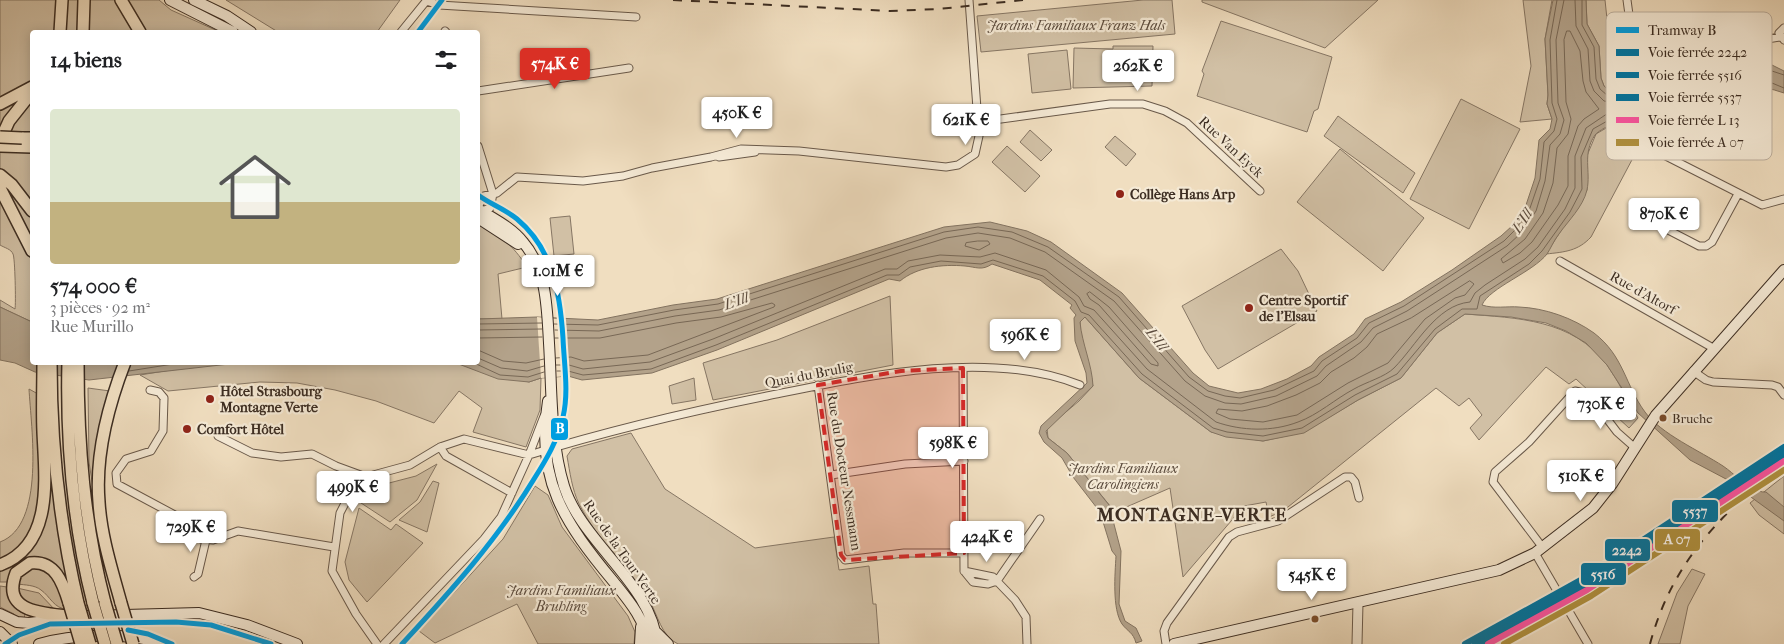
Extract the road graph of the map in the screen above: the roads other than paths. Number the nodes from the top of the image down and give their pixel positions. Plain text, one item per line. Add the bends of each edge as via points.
1 (62, 0) edge
2 (68, 0) edge
3 (84, 0) edge
4 (121, 0) edge
5 (170, 0) edge
6 (194, 0) edge
7 (970, 0) edge
8 (427, 1) edge
9 (636, 17) dead end
10 (1784, 28) edge
11 (60, 30) edge
12 (69, 30) edge
13 (83, 30) edge
14 (139, 30) edge
15 (229, 30) edge
16 (248, 30) edge
17 (403, 30) edge
18 (1782, 38) edge
19 (630, 68) dead end
20 (30, 88) edge
21 (480, 90) edge
22 (30, 95) edge
23 (0, 104) edge
24 (979, 122) junction
25 (0, 137) edge
26 (0, 141) edge
27 (25, 141) edge
28 (0, 146) edge
29 (480, 154) edge
30 (1673, 160) edge
31 (2, 181) edge
32 (1260, 191) dead end
33 (1738, 194) junction
34 (491, 195) junction
35 (1784, 199) edge
36 (30, 208) edge
37 (480, 213) edge
38 (480, 214) edge
39 (1643, 216) dead end
40 (30, 245) edge
41 (1560, 261) dead end
42 (1784, 270) edge
43 (1713, 348) junction
44 (43, 365) edge
45 (52, 365) edge
46 (68, 365) edge
47 (77, 365) edge
48 (124, 365) edge
49 (132, 365) edge
50 (963, 368) junction
51 (1693, 371) junction
52 (552, 380) junction
53 (818, 385) junction
54 (1080, 385) dead end
55 (1781, 386) edge
56 (150, 390) dead end
57 (47, 394) junction
58 (72, 396) junction
59 (1784, 396) edge
60 (115, 401) junction
61 (546, 408) junction
62 (221, 430) dead end
63 (1634, 446) junction
64 (440, 447) junction
65 (556, 447) junction
66 (546, 450) junction
67 (529, 455) junction
68 (964, 461) junction
69 (831, 475) junction
70 (359, 476) junction
71 (512, 493) junction
72 (1359, 498) dead end
73 (1040, 520) dead end
74 (206, 540) junction
75 (334, 547) junction
76 (1539, 551) junction
77 (964, 553) junction
78 (0, 565) edge
79 (194, 577) dead end
80 (998, 581) junction
81 (1358, 602) junction
82 (74, 603) junction
83 (99, 603) junction
84 (0, 614) edge
85 (75, 617) junction
86 (640, 618) junction
87 (0, 632) edge
88 (656, 632) junction
89 (12, 644) edge
90 (39, 644) edge
91 (81, 644) edge
92 (90, 644) edge
93 (105, 644) edge
94 (117, 644) edge
95 (133, 644) edge
96 (160, 644) edge
97 (297, 644) edge
98 (377, 644) edge
99 (384, 644) edge
100 (640, 644) edge
101 (649, 644) edge
102 (657, 644) edge
103 (668, 644) edge
104 (1027, 644) edge
105 (1166, 644) edge
106 (1174, 644) edge
107 (1357, 644) edge
108 (1588, 644) edge

1 - 11 highway
2 - 12 highway
3 - 13 highway
4 - 14 highway
5 - 15 main road
6 - 16 main road
7 - 24 street
8 - 9 street via 439,6
8 - 17 street
10 - 18 street via 1779,31
19 - 21 street
20 - 23 highway
22 - 26 highway via 9,121
24 - 32 street, Rue Van Eyck via 1110,104 1143,104 1187,123
24 - 34 street via 975,154 952,166 766,150 592,180 517,177
25 - 27 highway, bridge
27 - 28 highway
29 - 34 street
30 - 33 street
31 - 36 highway
31 - 40 highway
33 - 35 street via 1762,205
33 - 39 street via 1712,242 1706,246 1699,246
34 - 37 street via 490,208
38 - 52 main road, Rue de la Tour Verte via 509,228 522,240 534,259 543,283
41 - 43 street, Rue d'Altorf
42 - 43 main road
43 - 51 main road
44 - 57 highway
45 - 57 highway
46 - 58 highway
47 - 58 highway
48 - 60 highway
49 - 60 highway
50 - 53 street, Quai du Brulig via 900,371
50 - 54 street, Quai du Brulig via 1043,374
50 - 68 street
51 - 55 street via 1709,381
51 - 63 main road
52 - 61 main road, Rue de la Tour Verte
52 - 65 main road, Rue de la Tour Verte
53 - 65 street, Quai du Brulig via 678,414
53 - 69 street, Rue du Docteur Nessmann
55 - 59 street
56 - 74 street via 160,392 164,398 163,431 151,451 123,462 116,473 116,480 122,487 186,521 197,537
57 - 78 highway via 46,474 41,517 28,544
57 - 82 highway
58 - 83 highway
60 - 95 highway, bridge via 98,470 99,503 109,560
61 - 66 main road, Rue de la Tour Verte
61 - 67 street
62 - 70 street via 218,436 252,453 281,457 312,454
63 - 76 main road via 1601,499
63 - 76 street via 1616,432 1592,398 1580,390 1572,393 1535,436 1494,472 1493,482
64 - 67 street via 470,439
64 - 70 street via 410,465 373,477
64 - 71 street via 446,456
65 - 66 street, Quai du Brulig
65 - 88 main road, Rue de la Tour Verte via 570,501 643,603
66 - 67 street, Quai du Brulig
66 - 86 main road, Rue de la Tour Verte via 548,471 564,515
67 - 71 street
68 - 69 street via 905,464
68 - 77 street
69 - 77 street, Rue du Docteur Nessmann via 842,555 846,560 904,554
70 - 75 street via 340,513
71 - 99 street via 501,517 484,540
72 - 105 street via 1355,482 1351,477 1345,477 1278,521 1229,537 1167,623 1164,631
73 - 80 street
74 - 75 street via 238,531
74 - 79 street via 198,574
75 - 98 street via 332,574
76 - 81 main road via 1499,570
76 - 108 street
77 - 80 street via 964,570 989,575
80 - 104 street via 1023,611
81 - 106 main road
81 - 107 street
82 - 85 highway via 59,576 44,564 24,566 16,573 12,585 14,599 24,608
82 - 91 highway, bridge
82 - 92 highway, bridge
83 - 93 highway, bridge
83 - 94 highway, bridge
84 - 85 main road via 22,623
85 - 97 main road via 206,614
86 - 100 main road
86 - 101 main road, Rue de la Tour Verte
87 - 89 main road
88 - 102 main road, Rue de la Tour Verte
88 - 103 main road
90 - 96 main road via 75,637 140,637

